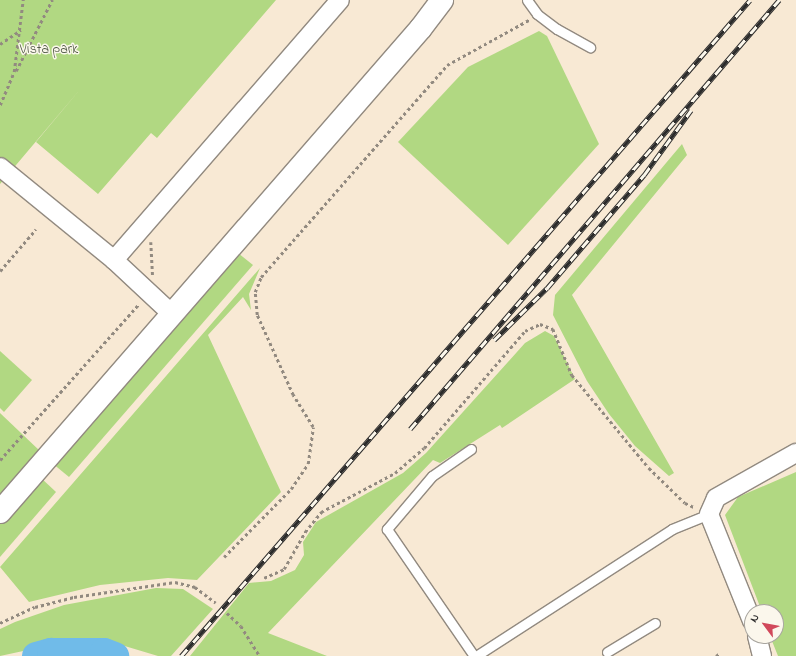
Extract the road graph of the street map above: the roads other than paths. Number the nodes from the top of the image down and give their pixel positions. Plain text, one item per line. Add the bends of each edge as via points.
1 (340, 0) edge
2 (442, 0) edge
3 (527, 0) edge
4 (590, 47) dead end
5 (0, 167) edge
6 (114, 260) junction
7 (172, 314) junction
8 (471, 449) dead end
9 (796, 453) edge
10 (0, 512) edge
11 (710, 514) junction
12 (745, 604) edge
13 (655, 623) dead end
14 (759, 644) edge
15 (607, 652) dead end
16 (475, 656) edge
17 (762, 656) edge

1 - 6 street
2 - 7 street
3 - 4 lane via 537,14
5 - 6 street
6 - 7 street
7 - 10 street
8 - 16 lane via 432,476 387,529
9 - 11 street via 716,498
11 - 12 street
11 - 16 lane via 672,529
13 - 15 lane
14 - 17 street

